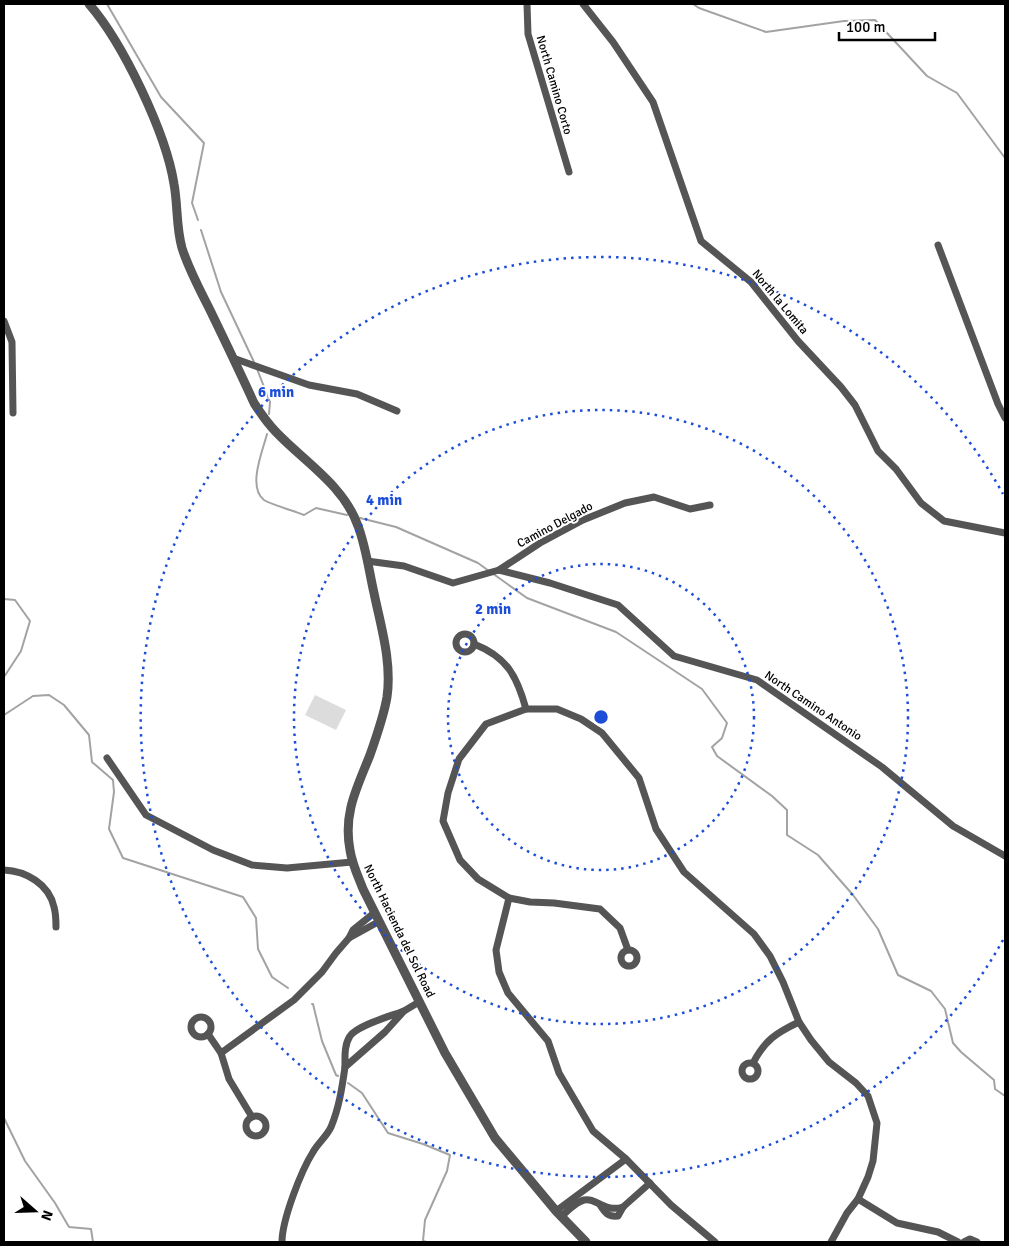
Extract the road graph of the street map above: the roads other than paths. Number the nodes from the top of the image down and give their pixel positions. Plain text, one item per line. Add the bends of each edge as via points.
1 (89, 4) edge
2 (528, 4) edge
3 (583, 4) edge
4 (569, 172) dead end
5 (938, 245) dead end
6 (4, 321) edge
7 (234, 358) junction
8 (398, 411) dead end
9 (13, 413) dead end
10 (1005, 418) edge
11 (710, 505) dead end
12 (1005, 533) edge
13 (367, 562) junction
14 (499, 570) junction
15 (474, 644) dead end
16 (526, 709) junction
17 (107, 758) dead end
18 (1005, 856) edge
19 (352, 862) junction
20 (4, 870) edge
21 (509, 898) junction
22 (376, 918) junction
23 (56, 927) dead end
24 (628, 950) dead end
25 (419, 1002) junction
26 (404, 1011) junction
27 (799, 1022) junction
28 (208, 1034) dead end
29 (221, 1053) junction
30 (753, 1063) dead end
31 (345, 1067) junction
32 (252, 1117) dead end
33 (626, 1159) junction
34 (650, 1182) junction
35 (858, 1199) junction
36 (558, 1214) junction
37 (282, 1242) edge
38 (586, 1242) edge
39 (715, 1242) edge
40 (831, 1242) edge
41 (958, 1242) edge
42 (964, 1242) edge
43 (977, 1242) edge

1 - 7 street, North Hacienda del Sol Road via 130,68 154,121 170,167 178,228 188,266
2 - 4 street, North Camino Corto via 528,34
3 - 12 street, North la Lomita via 653,102 701,241 751,282 798,341 841,387 855,404 878,451 922,503 944,520
5 - 10 street
6 - 9 street via 12,342
7 - 8 street via 310,385 357,394
7 - 13 street, North Hacienda del Sol Road via 254,403 266,420 345,499 358,526
11 - 14 street, Camino Delgado via 690,509 654,498 626,503 583,520
13 - 14 street via 404,566 453,584
13 - 19 street, North Hacienda del Sol Road via 389,673 379,726 350,812
14 - 18 street, North Camino Antonio via 618,605 674,656 757,680 882,767 953,826
15 - 16 street via 507,665 520,688
16 - 21 street via 486,724 459,759 443,821 460,860 484,883
16 - 27 street via 557,709 602,733 639,778 656,829 684,872 758,938 776,969
17 - 19 street via 146,815 214,850 252,865 287,868
19 - 22 street, North Hacienda del Sol Road
20 - 23 street via 27,875 42,886 54,907
21 - 24 street via 600,909 620,928
21 - 33 street via 496,950 499,972 508,993 548,1041 554,1063 593,1131
22 - 25 street, North Hacienda del Sol Road
22 - 29 street via 353,930 322,972 294,1000
25 - 26 street
25 - 36 street, North Hacienda del Sol Road via 495,1138
26 - 31 street
26 - 31 street via 370,1023 350,1035 345,1050
27 - 30 street via 768,1041
27 - 35 street via 829,1062 868,1096 877,1123 876,1150
28 - 29 street
29 - 32 street via 229,1079
31 - 37 street via 340,1101 330,1128 312,1153 296,1188 286,1216
33 - 34 street
33 - 36 street
34 - 36 street via 623,1207 614,1210 589,1199
34 - 39 street via 671,1205
35 - 40 street
35 - 41 street via 897,1223 938,1232
36 - 38 street, North Hacienda del Sol Road
42 - 43 street

